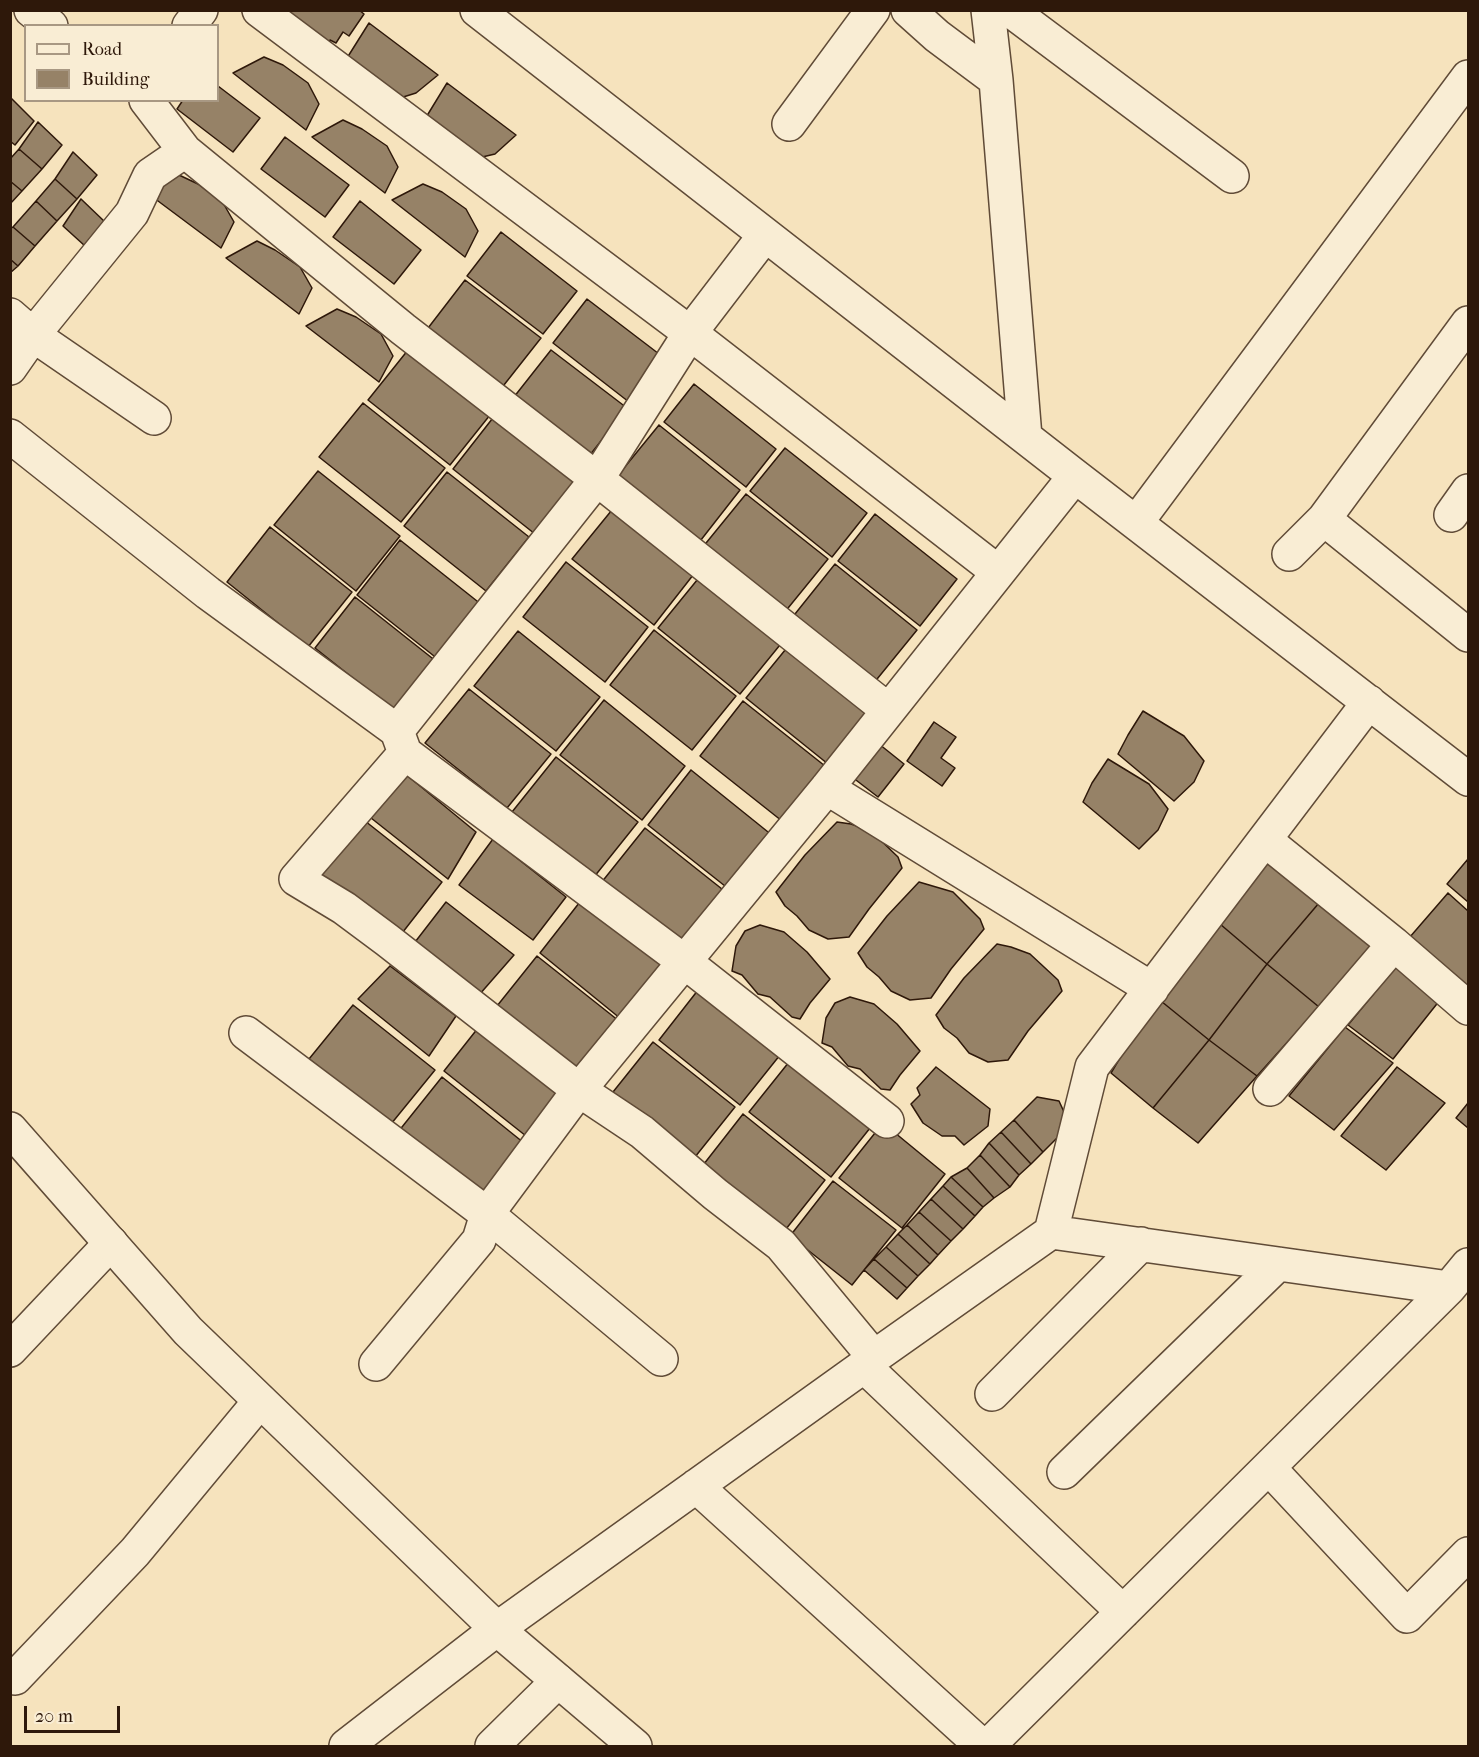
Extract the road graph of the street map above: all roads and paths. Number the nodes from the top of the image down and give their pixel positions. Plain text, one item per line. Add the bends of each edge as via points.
1 (31, 10) edge
2 (201, 10) edge
3 (259, 10) edge
4 (477, 10) edge
5 (873, 10) edge
6 (908, 10) edge
7 (988, 10) edge
8 (1010, 10) edge
9 (48, 24) edge
10 (190, 24) edge
11 (1468, 77) edge
12 (996, 80) junction
13 (148, 102) edge
14 (789, 124) dead end
15 (185, 152) junction
16 (1233, 176) dead end
17 (765, 235) junction
18 (1468, 323) edge
19 (22, 325) edge
20 (690, 333) junction
21 (10, 368) edge
22 (154, 418) dead end
23 (10, 436) edge
24 (1025, 437) junction
25 (1075, 476) junction
26 (597, 479) junction
27 (1324, 519) junction
28 (1136, 523) junction
29 (1289, 554) dead end
30 (998, 572) junction
31 (1468, 635) edge
32 (1369, 702) junction
33 (888, 710) junction
34 (401, 742) junction
35 (1468, 779) edge
36 (828, 788) junction
37 (1265, 840) junction
38 (1394, 944) junction
39 (685, 962) junction
40 (1152, 989) junction
41 (1468, 1008) edge
42 (246, 1033) dead end
43 (1270, 1089) dead end
44 (579, 1090) junction
45 (887, 1121) dead end
46 (10, 1129) edge
47 (487, 1214) junction
48 (1051, 1232) junction
49 (111, 1243) junction
50 (1141, 1244) junction
51 (1278, 1264) junction
52 (1462, 1281) edge
53 (10, 1350) edge
54 (661, 1359) dead end
55 (869, 1362) junction
56 (376, 1364) dead end
57 (992, 1394) dead end
58 (260, 1401) junction
59 (1269, 1468) junction
60 (1064, 1472) dead end
61 (696, 1486) junction
62 (1468, 1554) edge
63 (1123, 1612) junction
64 (497, 1629) junction
65 (15, 1678) dead end
66 (558, 1681) junction
67 (345, 1746) edge
68 (492, 1746) edge
69 (635, 1746) edge
70 (982, 1746) edge
71 (988, 1746) edge

1 - 9 street
2 - 10 street
3 - 20 street
4 - 17 street
5 - 14 street
6 - 12 street
7 - 12 street
8 - 16 street
11 - 28 street
12 - 24 street
13 - 15 street
15 - 19 street via 150,175 132,213
15 - 26 street via 403,329
17 - 20 street
17 - 24 street
18 - 27 street
19 - 21 street
19 - 22 street
20 - 26 street
20 - 30 street
23 - 34 street
24 - 25 street
25 - 28 street
25 - 30 street
26 - 33 street
26 - 34 street
27 - 29 street
27 - 31 street
28 - 32 street
30 - 33 street
32 - 35 street
32 - 37 street
33 - 36 street
34 - 39 street
34 - 44 street via 296,879 387,939
36 - 39 street
36 - 40 street
37 - 38 street
37 - 40 street
38 - 41 street
38 - 43 street
39 - 44 street
39 - 45 street
40 - 48 street via 1092,1067
42 - 47 street
44 - 47 street
44 - 55 street via 642,1132 781,1245
46 - 49 street
47 - 54 street
47 - 56 street via 479,1240
48 - 50 street
48 - 55 street
49 - 53 street
49 - 58 street via 188,1331
50 - 51 street
50 - 57 street
51 - 52 street
51 - 60 street
52 - 59 street
55 - 61 street
55 - 63 street
58 - 64 street
58 - 65 street via 135,1552
59 - 62 street via 1407,1616
59 - 63 street
61 - 64 street
61 - 70 street
63 - 71 street
64 - 66 street
64 - 67 street
66 - 68 street
66 - 69 street

